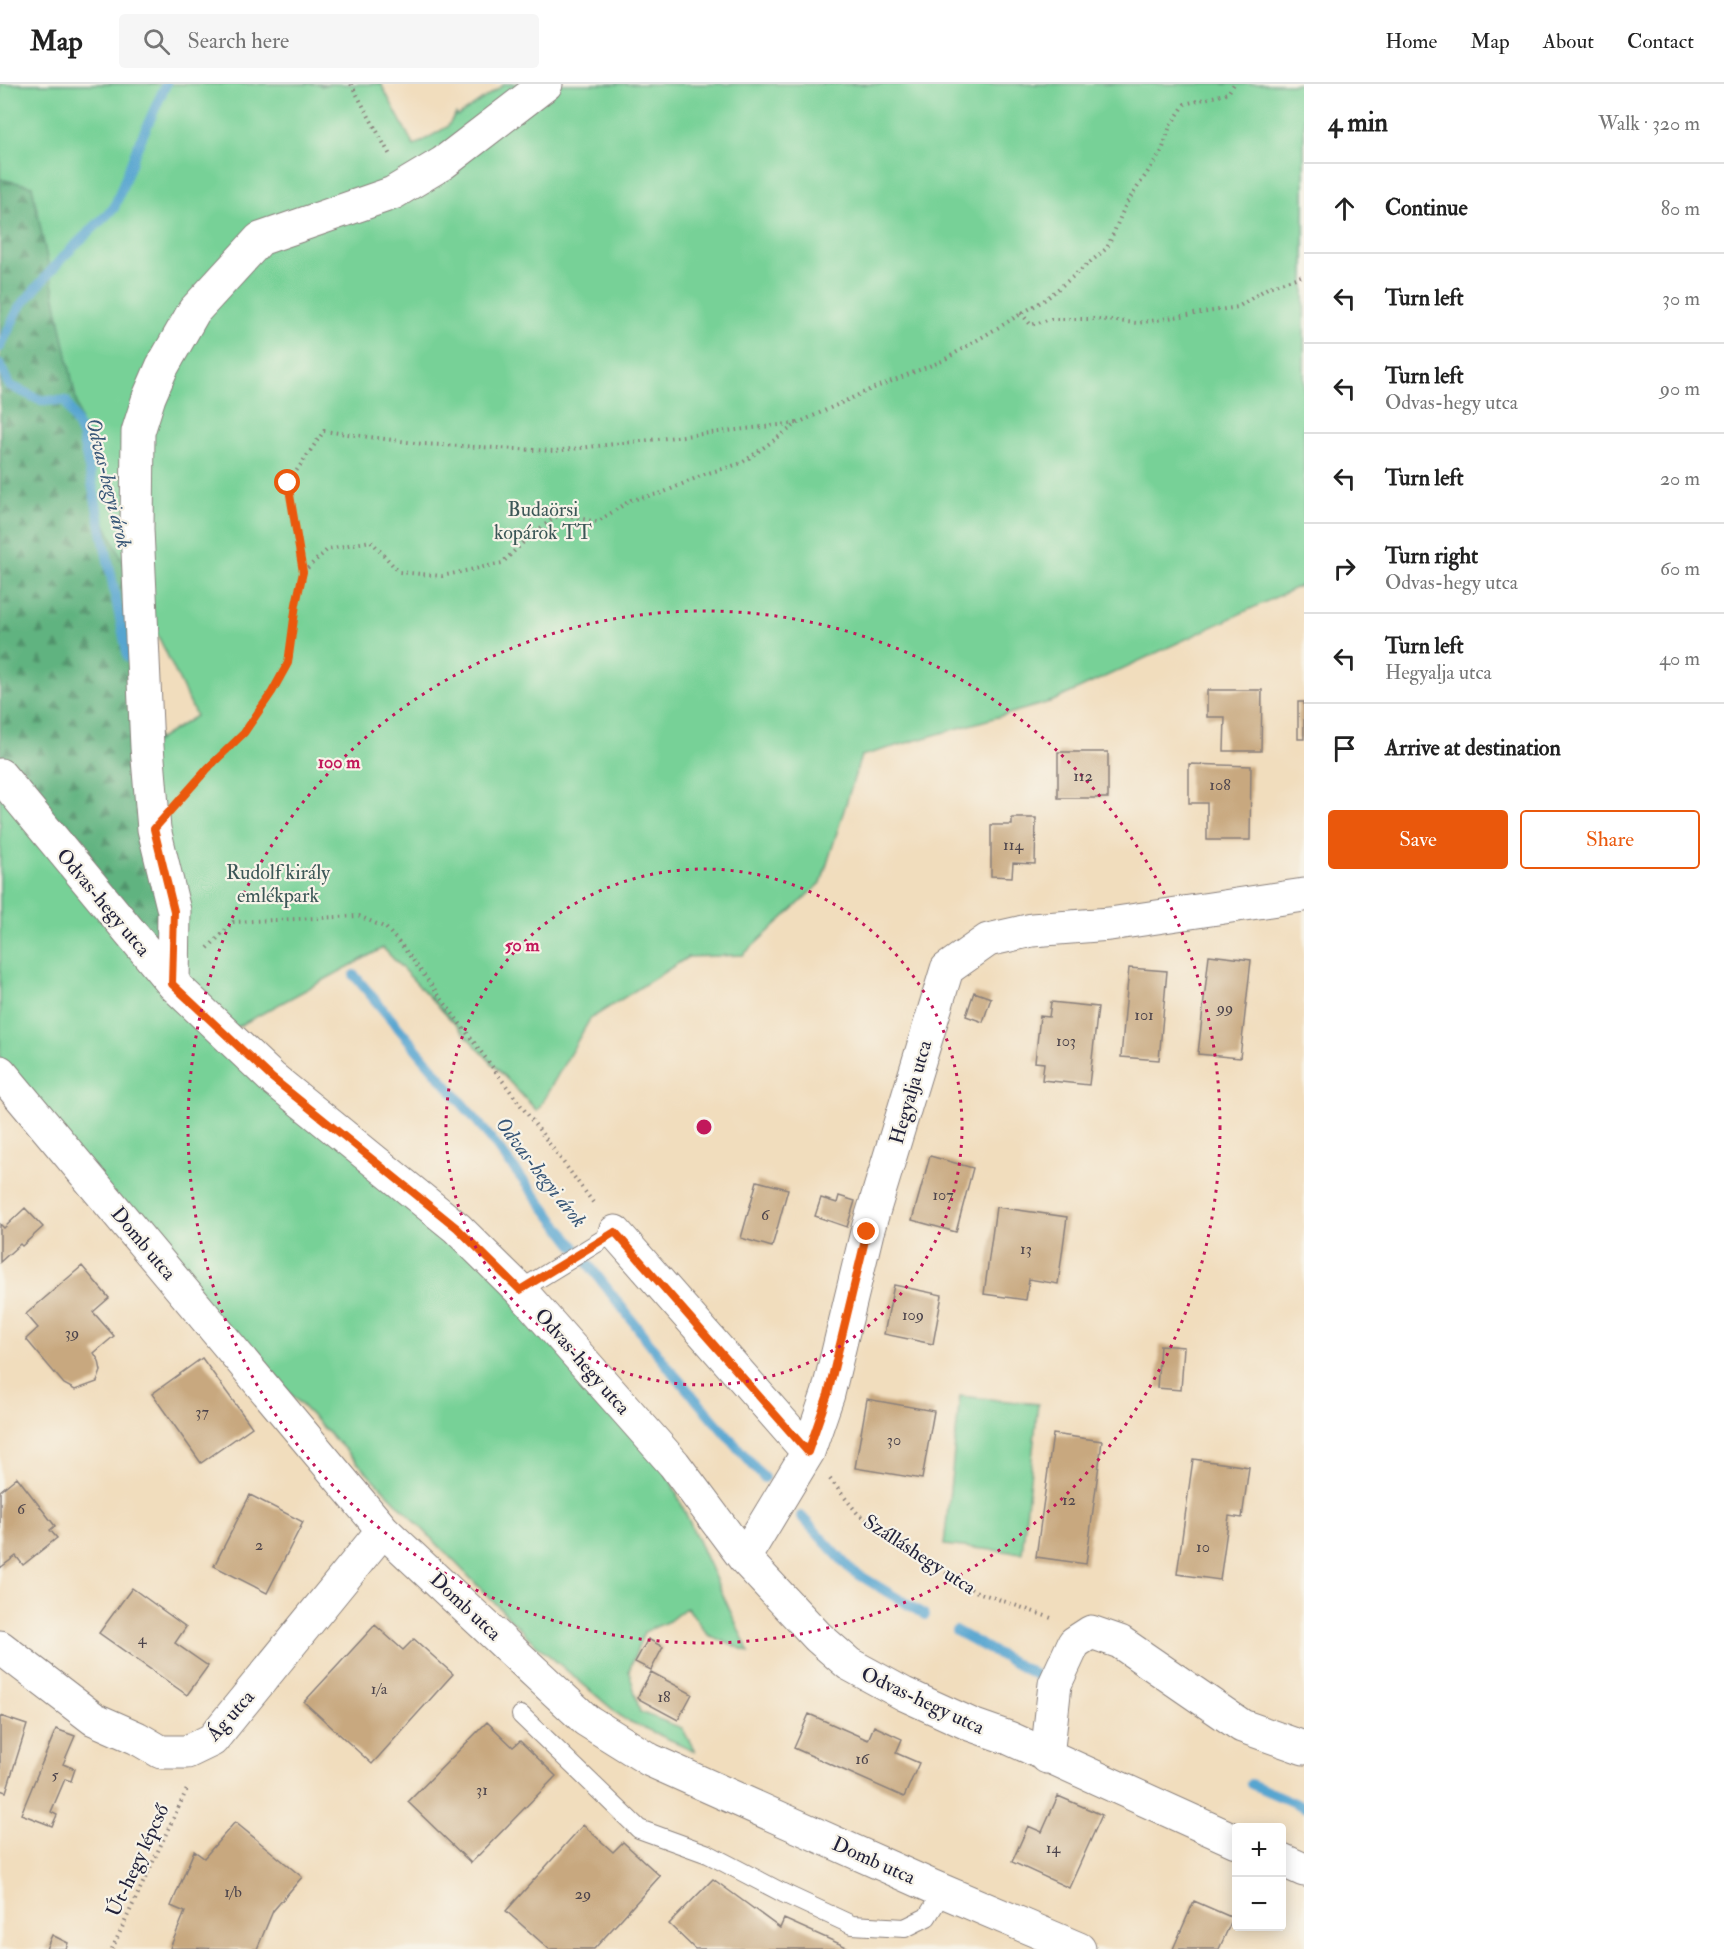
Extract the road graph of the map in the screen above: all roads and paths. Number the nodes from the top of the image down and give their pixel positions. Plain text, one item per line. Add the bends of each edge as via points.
1 (351, 84) edge
2 (546, 84) edge
3 (1234, 84) edge
4 (406, 185) junction
5 (1304, 275) edge
6 (1021, 314) junction
7 (798, 423) junction
8 (303, 572) junction
9 (0, 775) edge
10 (154, 829) junction
11 (1304, 895) edge
12 (172, 984) junction
13 (0, 1072) edge
14 (615, 1232) junction
15 (520, 1290) junction
16 (808, 1452) junction
17 (383, 1530) junction
18 (744, 1558) junction
19 (1091, 1632) junction
20 (0, 1647) edge
21 (521, 1715) dead end
22 (1304, 1748) edge
23 (1047, 1757) junction
24 (189, 1784) dead end
25 (1232, 1839) edge
26 (1286, 1862) edge
27 (1304, 1870) edge
28 (946, 1892) junction
29 (112, 1949) edge
30 (1079, 1949) edge

1 - 4 path
2 - 4 street via 442,163
3 - 6 path via 1228,93 1185,104 1170,126 1162,151 1126,204 1107,248
4 - 10 street via 260,239 194,311 149,397 138,432 137,529
5 - 6 path via 1269,287 1238,307 1180,318 1137,323 1051,319 1032,325
6 - 7 path via 942,360
7 - 8 path via 742,463 662,493 631,500 597,522 560,514 502,563 442,576 399,572 371,541 328,549
7 - 8 path via 554,451 423,444 324,431 288,483
8 - 10 path via 288,663 272,692 244,733
9 - 12 street, Odvas-hegy utca
10 - 12 street via 174,911
11 - 16 street, Hegyalja utca via 1110,924 1032,930 988,940 947,969 867,1232 828,1394
12 - 14 path via 233,922 359,916 386,928
12 - 15 street, Odvas-hegy utca via 271,1077 457,1228
13 - 17 street, Domb utca
14 - 15 lane
14 - 16 street
15 - 18 street, Odvas-hegy utca via 674,1464
16 - 18 street, Hegyalja utca
16 - 19 path, Szálláshegy utca via 858,1514 972,1590
17 - 20 street, Ág utca via 212,1740 187,1752 160,1752 94,1719
17 - 28 street, Domb utca via 586,1720 650,1760
18 - 23 street, Odvas-hegy utca via 818,1637 849,1664 904,1694
19 - 22 street via 1120,1642 1242,1726
19 - 23 street via 1074,1643 1055,1684
21 - 28 lane via 639,1829 708,1854 852,1925 905,1928 927,1917
23 - 25 street, Odvas-hegy utca
24 - 29 path, Út-hegy lépcső
26 - 27 street
28 - 30 street, Domb utca

